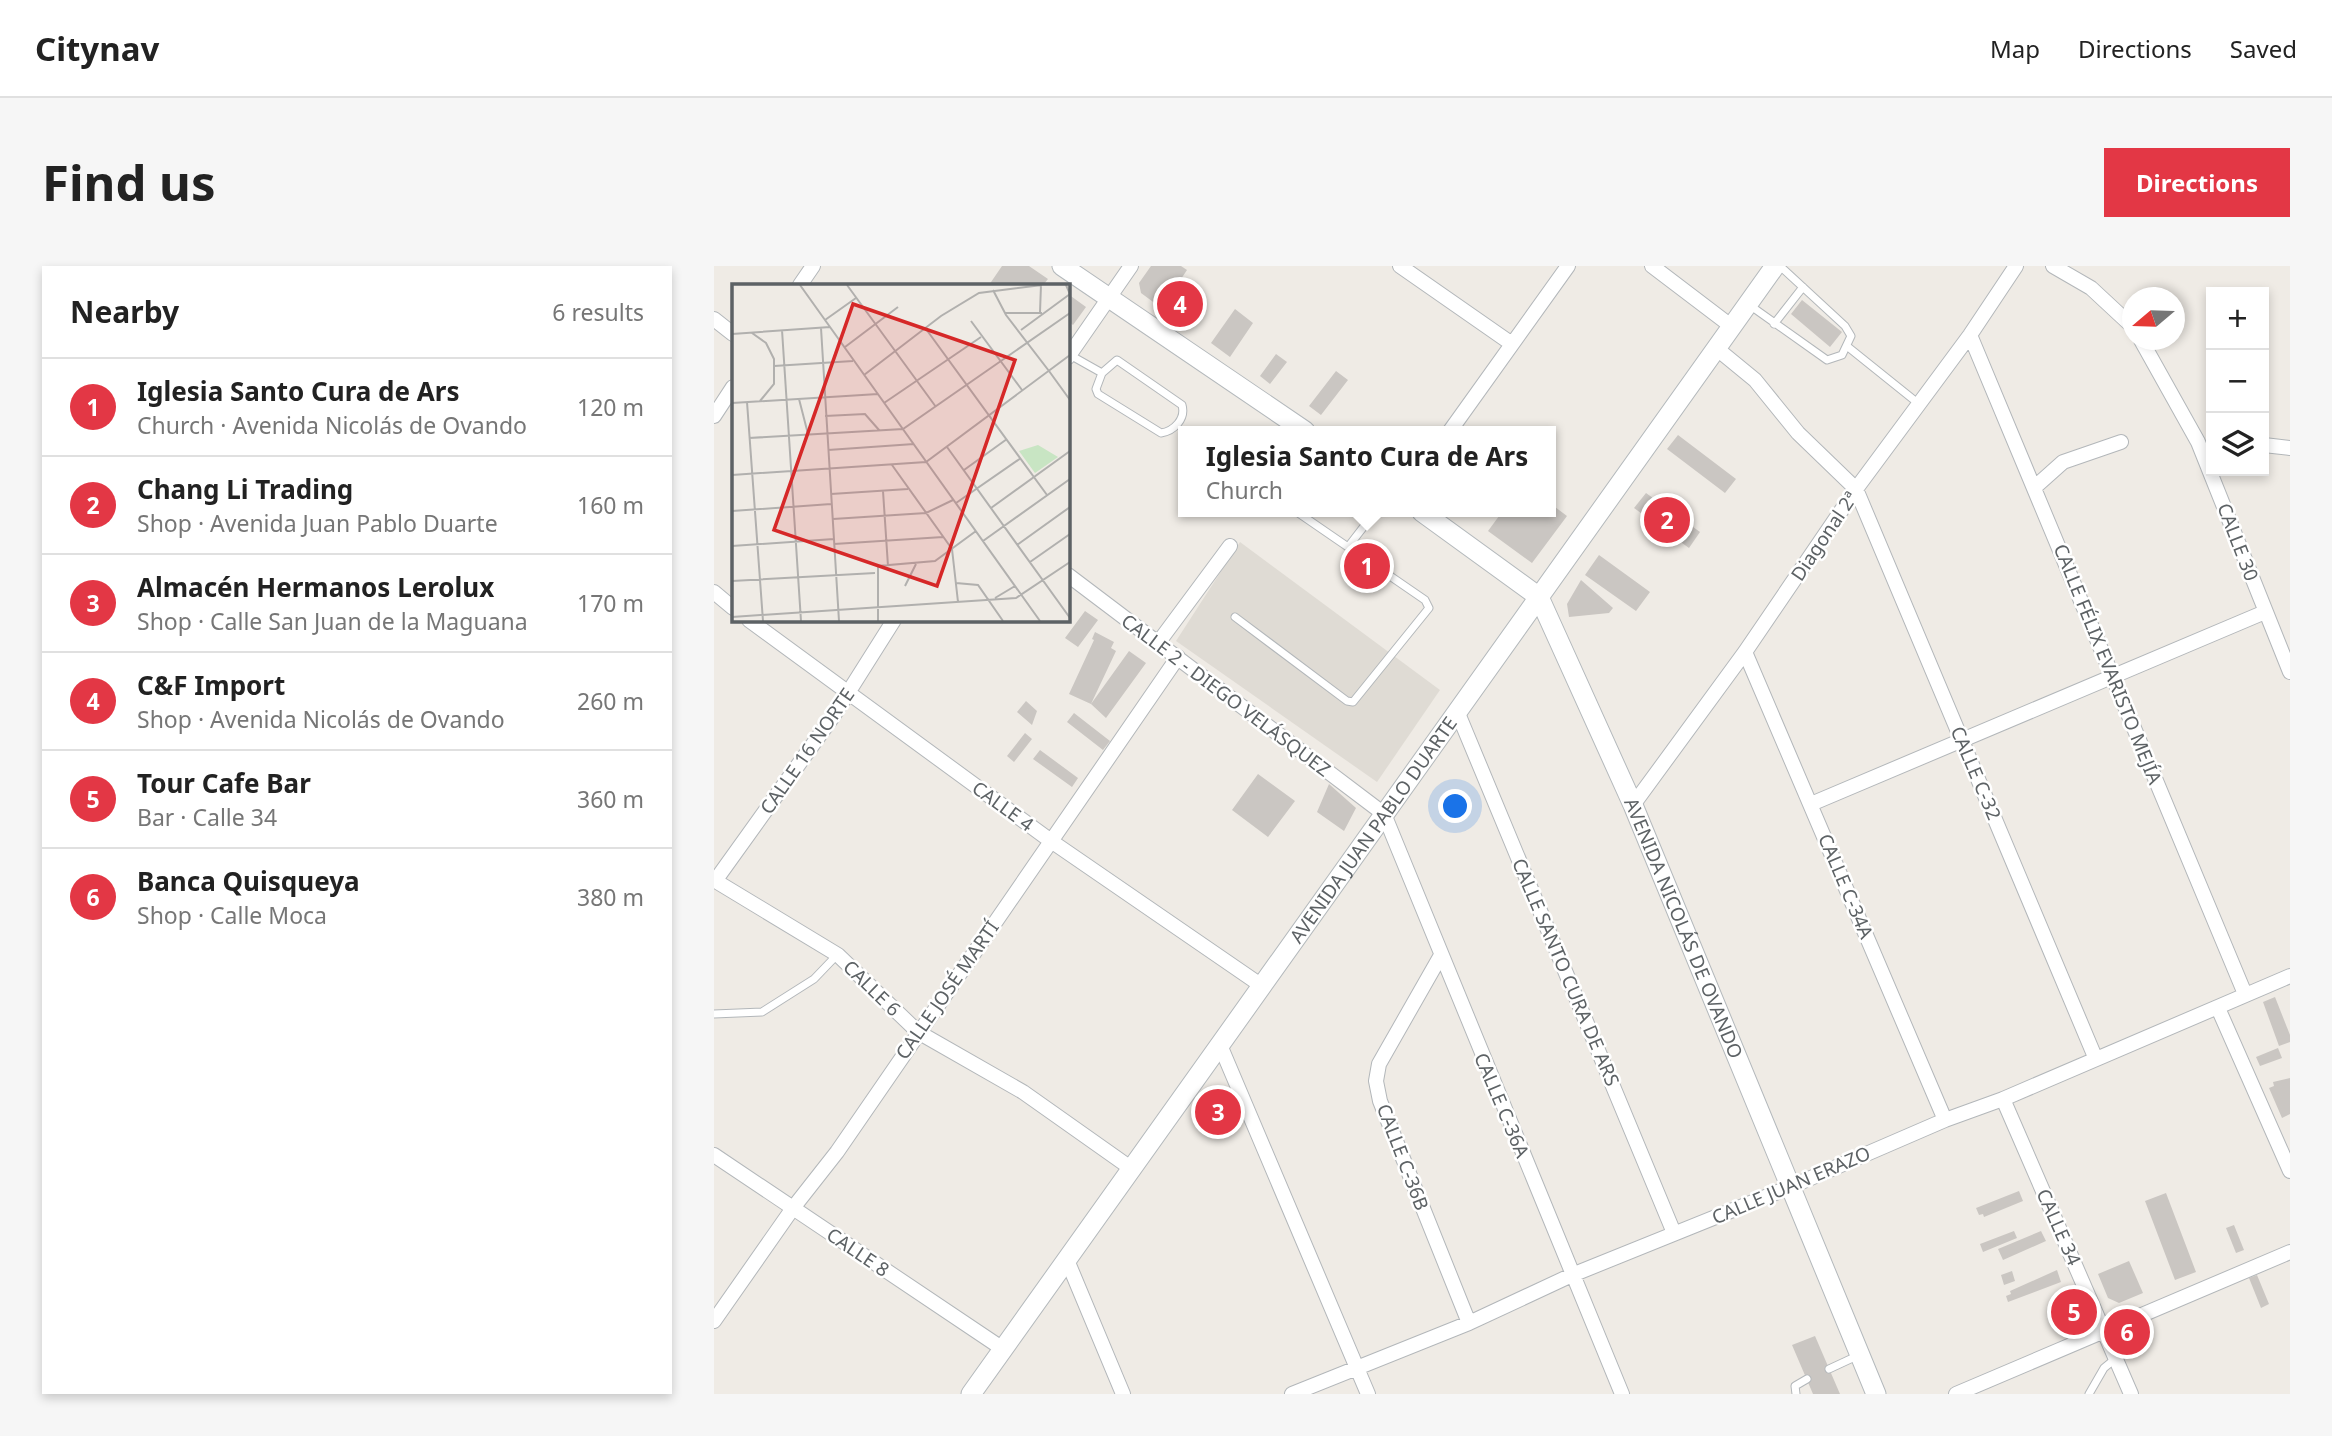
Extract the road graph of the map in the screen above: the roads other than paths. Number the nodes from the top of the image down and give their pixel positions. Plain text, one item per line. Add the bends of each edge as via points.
1 (813, 266) edge
2 (1062, 266) edge
3 (1131, 266) edge
4 (1400, 266) edge
5 (1567, 266) edge
6 (1652, 266) edge
7 (1774, 266) edge
8 (1780, 266) edge
9 (2016, 266) edge
10 (2053, 266) edge
11 (801, 284) edge
12 (1803, 287) junction
13 (1108, 297) junction
14 (1747, 303) junction
15 (2122, 317) edge
16 (714, 319) edge
17 (1774, 324) junction
18 (1731, 326) junction
19 (732, 333) edge
20 (1970, 335) junction
21 (1512, 344) junction
22 (1848, 347) junction
23 (1716, 348) junction
24 (2147, 350) edge
25 (1069, 355) edge
26 (1069, 356) edge
27 (1102, 373) junction
28 (732, 389) edge
29 (1919, 404) junction
30 (714, 416) edge
31 (1296, 426) edge
32 (1454, 426) edge
33 (2121, 442) dead end
34 (2205, 442) edge
35 (2269, 445) edge
36 (2290, 447) edge
37 (2035, 487) junction
38 (1856, 489) junction
39 (1304, 517) edge
40 (1371, 517) edge
41 (1429, 517) edge
42 (1230, 546) dead end
43 (1348, 547) junction
44 (1069, 576) edge
45 (714, 592) edge
46 (1539, 597) junction
47 (732, 607) edge
48 (2265, 612) junction
49 (1235, 617) dead end
50 (750, 621) edge
51 (893, 621) edge
52 (1158, 643) junction
53 (1745, 652) junction
54 (1178, 657) junction
55 (2290, 672) edge
56 (2113, 676) junction
57 (847, 694) junction
58 (1457, 711) junction
59 (1962, 740) junction
60 (1811, 804) junction
61 (1633, 805) junction
62 (1384, 814) junction
63 (1051, 841) junction
64 (715, 880) edge
65 (838, 955) junction
66 (1440, 957) junction
67 (2290, 976) edge
68 (1262, 986) junction
69 (2245, 994) junction
70 (2218, 1008) junction
71 (714, 1014) edge
72 (918, 1032) junction
73 (1220, 1045) junction
74 (2095, 1057) junction
75 (2003, 1099) junction
76 (1945, 1120) junction
77 (714, 1156) edge
78 (1132, 1169) junction
79 (2290, 1171) edge
80 (1790, 1187) junction
81 (793, 1208) junction
82 (1674, 1233) junction
83 (2290, 1252) edge
84 (1067, 1260) junction
85 (1572, 1275) junction
86 (714, 1321) edge
87 (1469, 1323) junction
88 (2104, 1331) junction
89 (1003, 1349) junction
90 (1860, 1354) junction
91 (2116, 1359) junction
92 (1357, 1367) junction
93 (1829, 1369) dead end
94 (1807, 1379) dead end
95 (971, 1394) edge
96 (1123, 1394) edge
97 (1292, 1394) edge
98 (1368, 1394) edge
99 (1622, 1394) edge
100 (1796, 1394) edge
101 (1876, 1394) edge
102 (1956, 1394) edge
103 (2089, 1394) edge
104 (2131, 1394) edge

1 - 11 street
2 - 13 main road
3 - 13 street
4 - 21 street
5 - 21 street
6 - 18 street
7 - 14 main road, AVENIDA JUAN PABLO DUARTE
8 - 12 lane
9 - 20 street, Diagonal 2ª
10 - 15 street via 2091,288
12 - 17 lane
12 - 22 lane via 1845,326 1851,336
13 - 25 street
13 - 31 main road
14 - 17 lane
14 - 18 main road, AVENIDA JUAN PABLO DUARTE
16 - 19 street
17 - 22 lane via 1827,360 1842,355
18 - 23 main road, AVENIDA JUAN PABLO DUARTE
20 - 29 street, Diagonal 2ª
20 - 37 street, CALLE FÉLIX EVARISTO MEJÍA
21 - 32 street
22 - 29 lane
23 - 38 street via 1755,380 1798,433
23 - 46 main road, AVENIDA JUAN PABLO DUARTE
24 - 34 street, CALLE 30
26 - 27 lane
27 - 27 lane via 1098,394 1161,433 1169,432 1181,419 1182,405 1117,360
28 - 30 street
29 - 38 street, Diagonal 2ª
33 - 37 street via 2063,462
34 - 48 street, CALLE 30
35 - 36 street
37 - 56 street, CALLE FÉLIX EVARISTO MEJÍA
38 - 53 street, Diagonal 2ª
38 - 59 street, CALLE C-32
39 - 43 lane
40 - 43 lane
41 - 46 main road, AVENIDA NICOLÁS DE OVANDO
42 - 52 street
43 - 49 lane via 1425,600 1429,608 1353,702
44 - 52 street, CALLE 2 - DIEGO VELÁSQUEZ
45 - 47 street
46 - 58 main road, AVENIDA JUAN PABLO DUARTE
46 - 61 main road, AVENIDA NICOLÁS DE OVANDO
48 - 55 street, CALLE 30
48 - 56 street
50 - 57 street, CALLE 4
51 - 57 street, CALLE 16 NORTE
52 - 54 street, CALLE 2 - DIEGO VELÁSQUEZ
53 - 60 street, CALLE C-34A
53 - 61 street, Diagonal 2ª
54 - 62 street, CALLE 2 - DIEGO VELÁSQUEZ
54 - 63 street, CALLE JOSÉ MARTÍ
56 - 59 street
56 - 69 street, CALLE FÉLIX EVARISTO MEJÍA
57 - 63 street, CALLE 4
57 - 64 street, CALLE 16 NORTE
58 - 62 main road, AVENIDA JUAN PABLO DUARTE
58 - 82 street, CALLE SANTO CURA DE ARS
59 - 60 street
59 - 74 street, CALLE C-32
60 - 76 street, CALLE C-34A
61 - 80 main road, AVENIDA NICOLÁS DE OVANDO
62 - 66 street, CALLE C-36A
62 - 68 main road, AVENIDA JUAN PABLO DUARTE
63 - 68 street, CALLE 4
63 - 72 street, CALLE JOSÉ MARTÍ
64 - 65 street, CALLE 6
65 - 71 lane via 814,979 762,1012
65 - 72 street, CALLE 6
66 - 85 street, CALLE C-36A
66 - 87 street, CALLE C-36B via 1379,1064 1376,1081
67 - 69 street, CALLE JUAN ERAZO
68 - 73 main road, AVENIDA JUAN PABLO DUARTE
69 - 70 street, CALLE JUAN ERAZO
70 - 74 street, CALLE JUAN ERAZO
70 - 79 street
72 - 78 street, CALLE 6 via 1023,1093
72 - 81 street, CALLE JOSÉ MARTÍ
73 - 78 main road, AVENIDA JUAN PABLO DUARTE
73 - 92 street
74 - 75 street, CALLE JUAN ERAZO
75 - 76 street, CALLE JUAN ERAZO
75 - 88 street, CALLE 34
76 - 80 street, CALLE JUAN ERAZO
77 - 81 street, CALLE 8
78 - 84 main road, AVENIDA JUAN PABLO DUARTE
80 - 82 street, CALLE JUAN ERAZO
80 - 90 main road, AVENIDA NICOLÁS DE OVANDO
81 - 86 street, CALLE JOSÉ MARTÍ
81 - 89 street, CALLE 8
82 - 85 street, CALLE JUAN ERAZO
83 - 88 street
84 - 89 main road, AVENIDA JUAN PABLO DUARTE
84 - 96 street
85 - 87 street, CALLE JUAN ERAZO
85 - 99 street, CALLE C-36A
87 - 92 street, CALLE JUAN ERAZO
88 - 91 street, CALLE 34
88 - 102 street
89 - 95 main road, AVENIDA JUAN PABLO DUARTE
90 - 93 lane
90 - 101 main road, AVENIDA NICOLÁS DE OVANDO
91 - 103 lane via 2104,1368
91 - 104 street, CALLE 34
92 - 97 street, CALLE JUAN ERAZO
92 - 98 street
94 - 100 lane via 1795,1386

